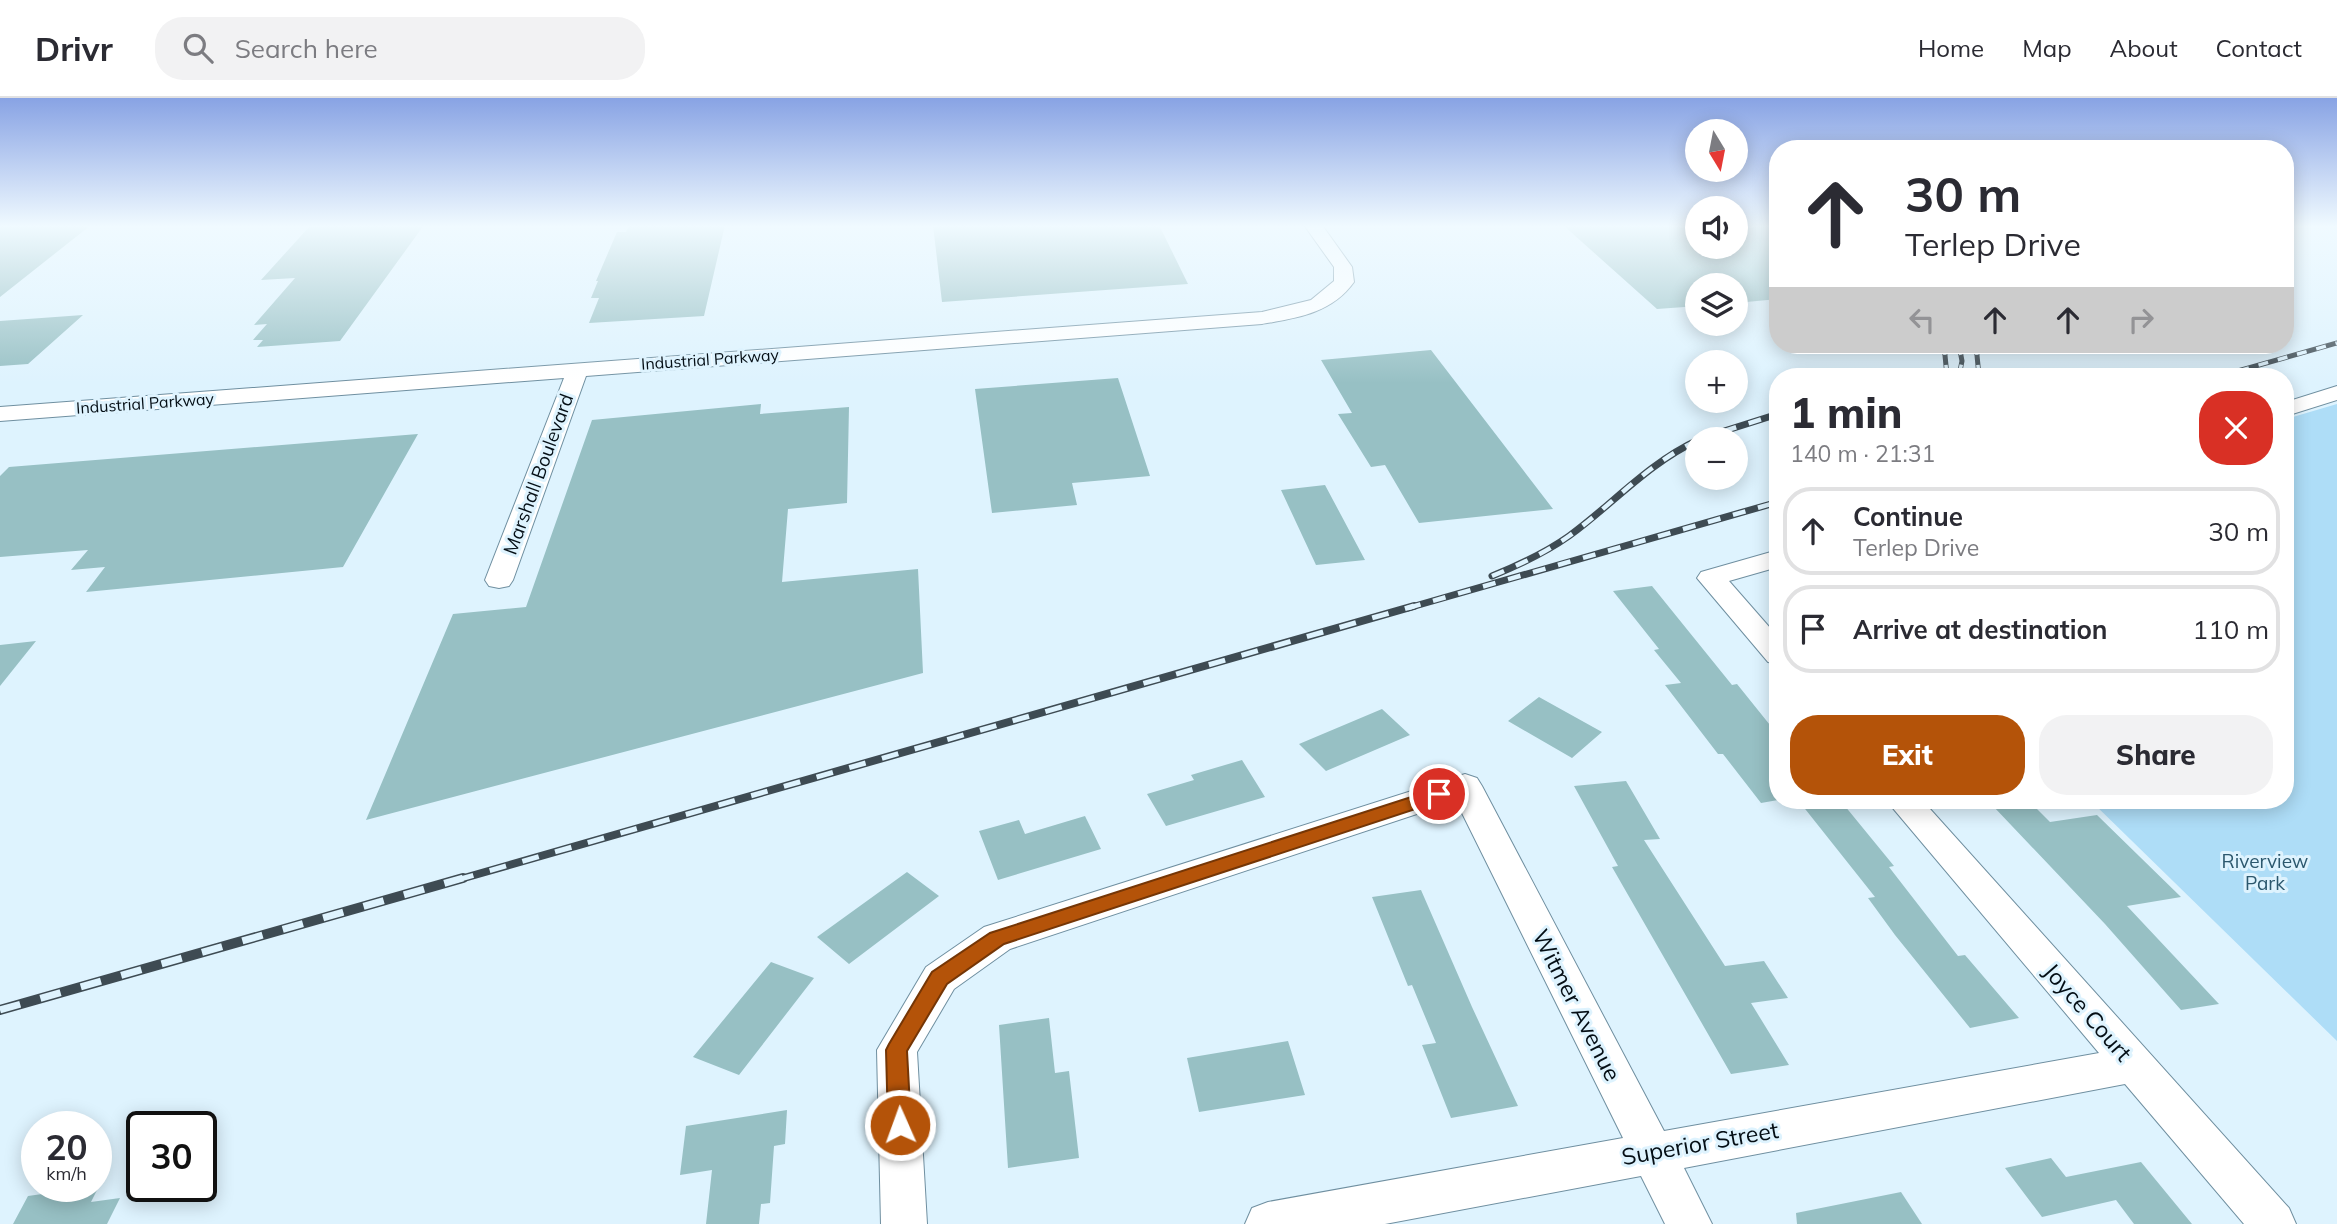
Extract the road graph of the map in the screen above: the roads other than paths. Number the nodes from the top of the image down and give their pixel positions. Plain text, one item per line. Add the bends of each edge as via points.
1 (1344, 278) edge
2 (578, 369) junction
3 (2337, 393) edge
4 (2294, 406) edge
5 (0, 414) edge
6 (1769, 561) edge
7 (499, 580) dead end
8 (1769, 645) edge
9 (1911, 809) edge
10 (2133, 1065) junction
11 (1652, 1152) junction
12 (904, 1224) edge
13 (1268, 1224) edge
14 (1689, 1224) edge
15 (2273, 1224) edge

1 - 2 street, Industrial Parkway via 1332,296 1316,305 1240,320
2 - 5 street, Industrial Parkway
2 - 7 street, Marshall Boulevard
3 - 4 street
6 - 8 street via 1711,578
9 - 10 street, Joyce Court
10 - 11 street, Superior Street
10 - 15 street, Joyce Court
11 - 12 street, Witmer Avenue via 1465,786 997,938 940,978 897,1050
11 - 13 street, Superior Street
11 - 14 street, Witmer Avenue

